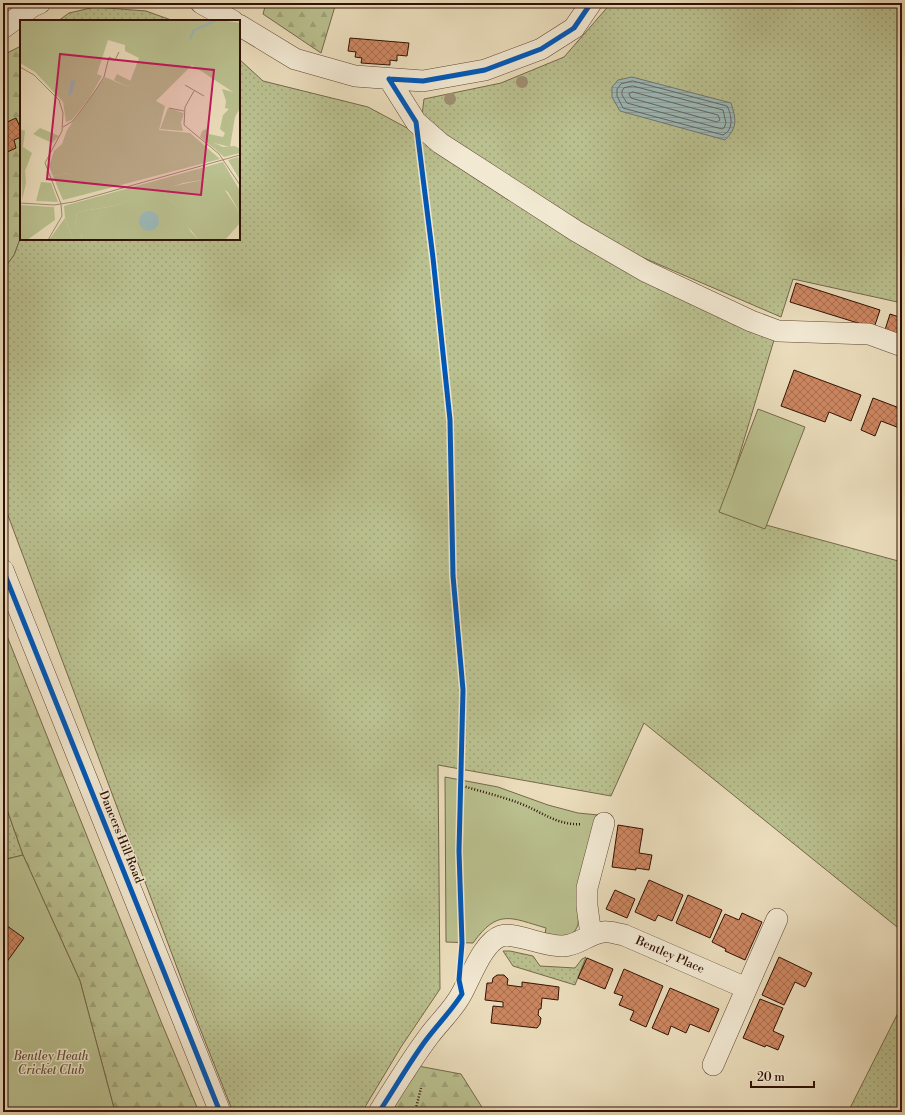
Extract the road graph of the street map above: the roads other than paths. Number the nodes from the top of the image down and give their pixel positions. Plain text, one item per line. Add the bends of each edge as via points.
1 (40, 3) edge
2 (201, 3) edge
3 (591, 3) edge
4 (231, 20) edge
5 (240, 26) edge
6 (3, 28) edge
7 (389, 79) junction
8 (902, 346) edge
9 (3, 570) edge
10 (604, 823) road end
11 (776, 919) dead end
12 (591, 935) junction
13 (746, 988) junction
14 (713, 1065) dead end
15 (220, 1112) edge
16 (379, 1112) edge

1 - 6 street
2 - 4 street
3 - 7 street via 574,28 541,49 485,70 423,81
5 - 7 street via 295,59 355,76
7 - 8 street via 416,122 440,143 576,231 645,270 751,322 778,331 869,334
9 - 15 street, Dancers Hill Road
10 - 12 street via 588,888 587,906
11 - 13 street
12 - 13 street, Bentley Place via 604,932 624,935
12 - 16 street, Bentley Place via 578,944 564,946 549,946 513,936 501,936 492,941 485,949 457,1002 416,1054
13 - 14 street

